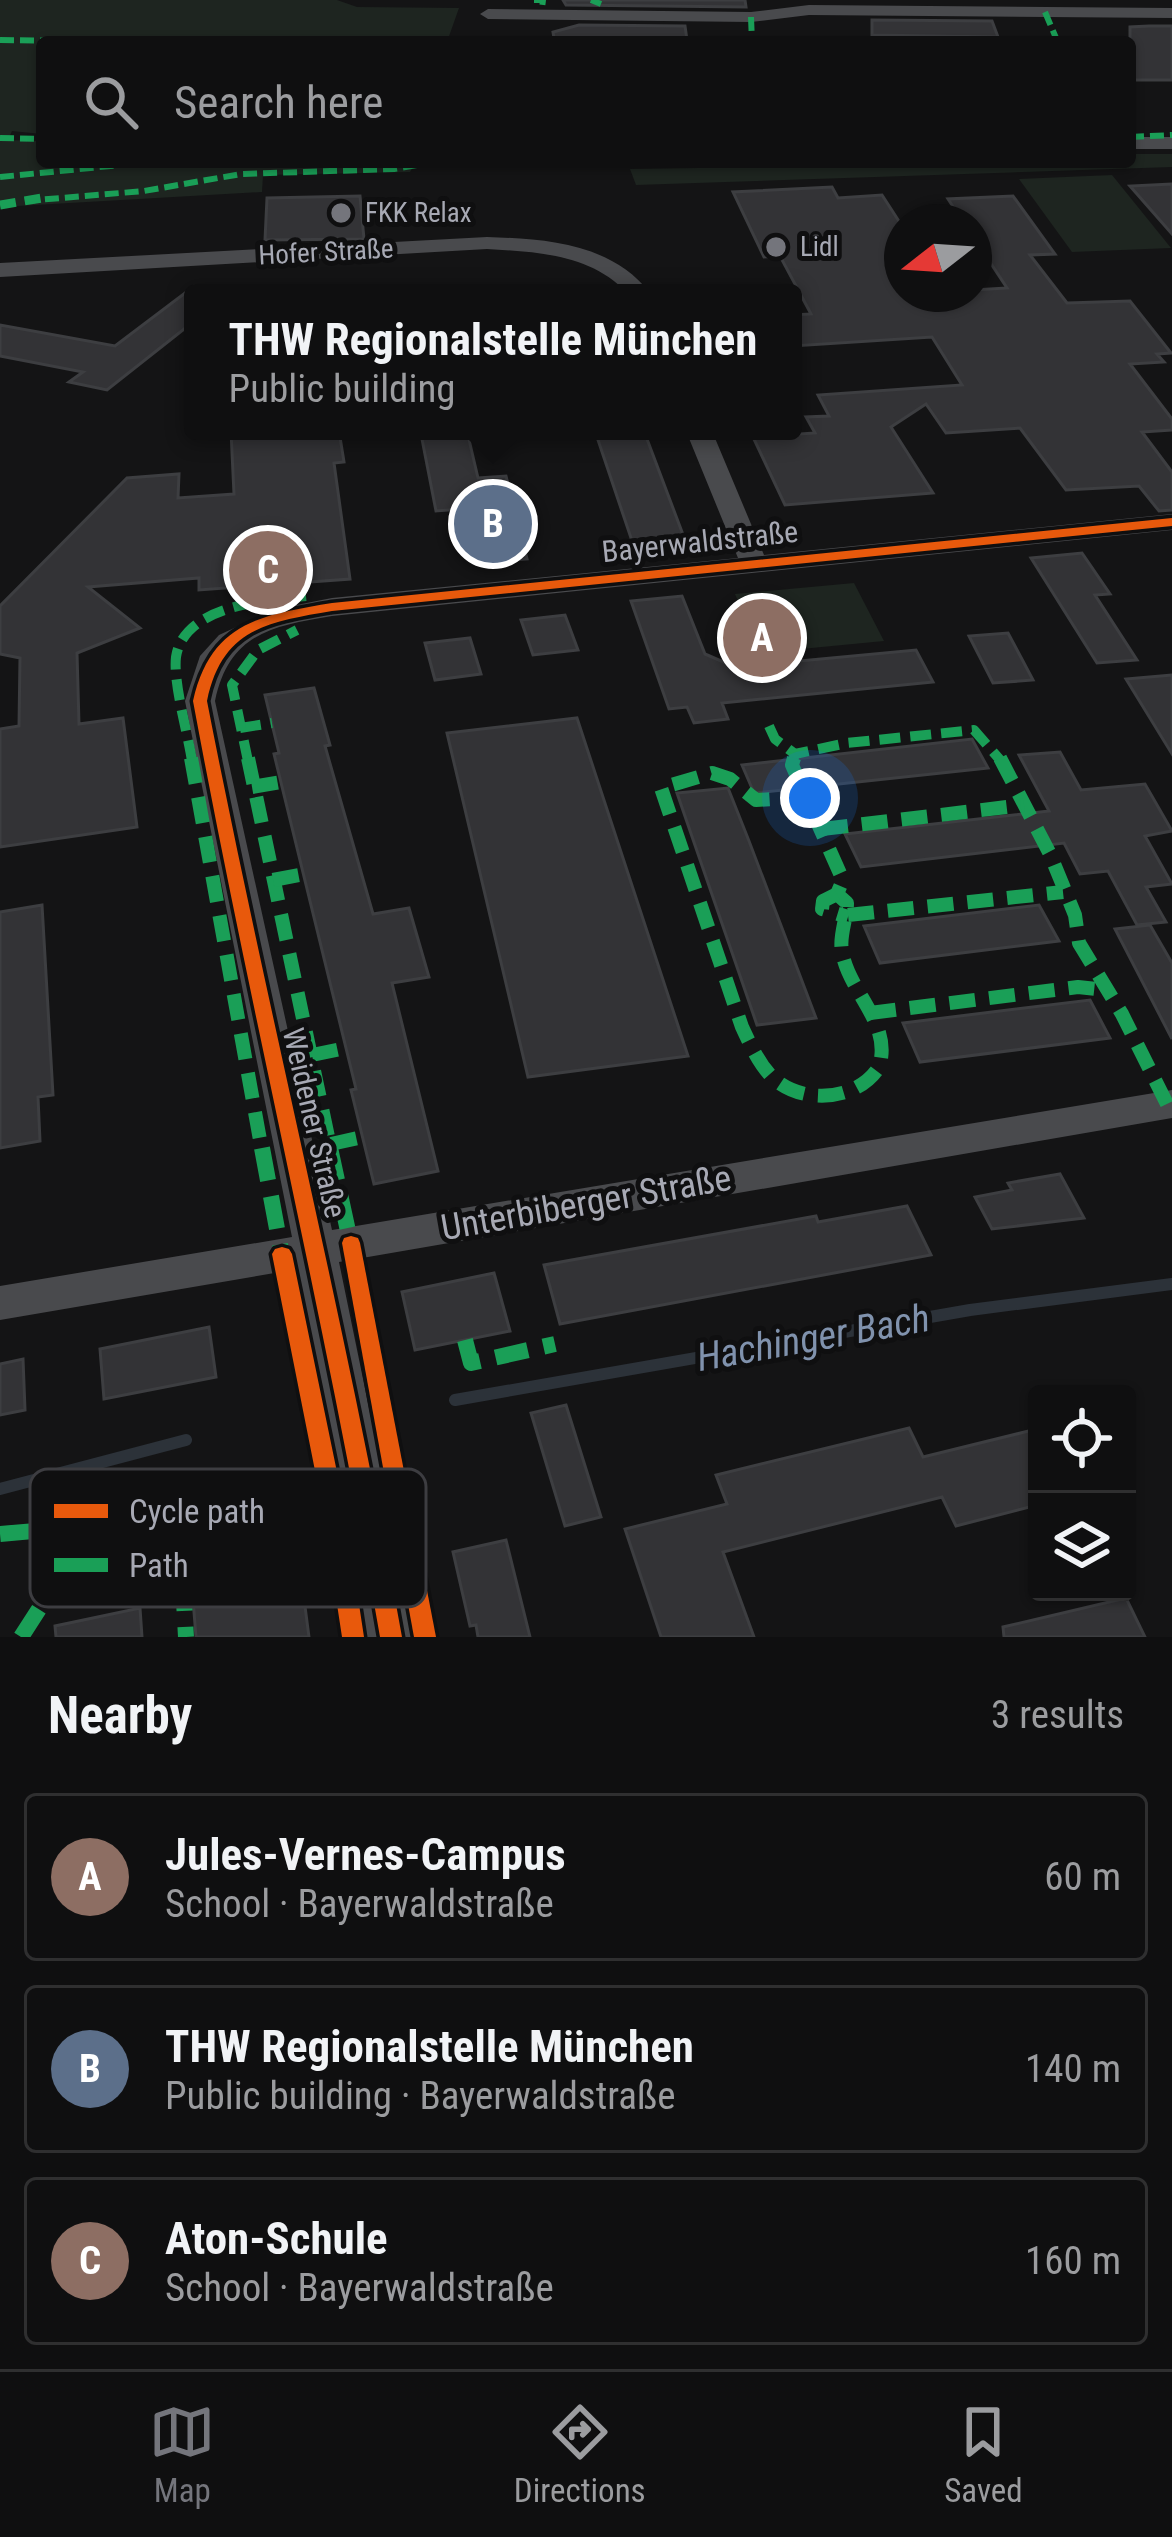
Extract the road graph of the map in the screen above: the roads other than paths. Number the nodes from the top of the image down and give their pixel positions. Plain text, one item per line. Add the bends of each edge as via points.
1 (809, 5) edge
2 (490, 7) edge
3 (1045, 12) junction
4 (1172, 13) edge
5 (752, 17) junction
6 (752, 36) edge
7 (1055, 36) edge
8 (1136, 143) edge
9 (1172, 143) edge
10 (0, 271) edge
11 (628, 284) edge
12 (703, 440) edge
13 (1172, 522) edge
14 (754, 564) junction
15 (237, 632) joint
16 (1172, 1103) edge
17 (315, 1249) junction
18 (0, 1303) edge
19 (362, 1469) edge
20 (386, 1607) edge
21 (391, 1637) edge

1 - 3 street
1 - 5 street
2 - 5 street
3 - 4 street
3 - 7 street
5 - 6 street
8 - 9 street
10 - 11 street, Hofer Straße via 487,243 600,262
12 - 14 street
13 - 14 street, Bayerwaldstraße
14 - 15 street, Bayerwaldstraße via 332,607
15 - 17 street, Weidener Straße via 208,666 200,701 250,972
16 - 17 street, Unterbiberger Straße
17 - 18 street, Unterbiberger Straße
17 - 19 street, Weidener Straße
20 - 21 street, Weidener Straße

